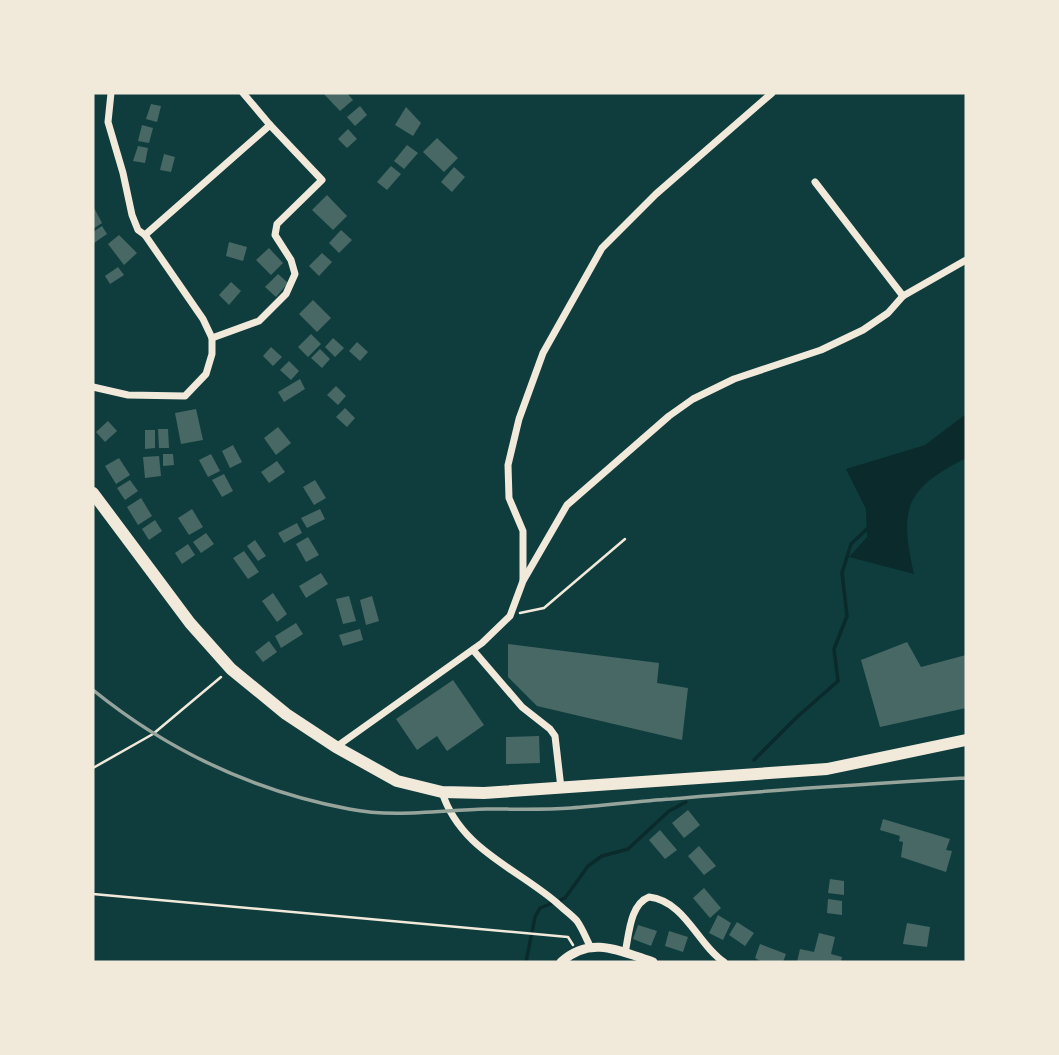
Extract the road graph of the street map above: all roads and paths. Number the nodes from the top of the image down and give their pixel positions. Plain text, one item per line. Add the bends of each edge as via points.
1 (111, 93) edge
2 (243, 93) edge
3 (772, 93) edge
4 (270, 125) junction
5 (815, 182) dead end
6 (145, 235) junction
7 (966, 260) edge
8 (903, 296) junction
9 (212, 338) junction
10 (93, 387) edge
11 (93, 493) edge
12 (625, 539) dead end
13 (523, 581) junction
14 (510, 616) junction
15 (473, 650) junction
16 (231, 669) junction
17 (966, 740) edge
18 (336, 747) junction
19 (93, 768) edge
20 (561, 788) junction
21 (442, 792) junction
22 (93, 894) edge
23 (590, 946) junction
24 (577, 951) junction
25 (625, 953) junction
26 (561, 962) edge
27 (653, 962) edge
28 (724, 962) edge

1 - 6 street via 108,122 132,215
2 - 4 street
3 - 13 street via 656,194 602,248 543,354 508,464 509,498 523,531
4 - 6 street
4 - 9 street via 322,180 277,224 275,235 295,274 286,293 259,321
5 - 8 street
6 - 9 street
7 - 8 street
8 - 13 street via 863,330 821,350 734,379 677,410 567,505
9 - 10 street via 206,373 185,396 128,396
11 - 16 highway via 190,623
12 - 14 path via 544,608
13 - 14 street
14 - 15 street
15 - 18 street
15 - 20 street via 522,707 555,736
16 - 18 highway
16 - 19 path via 153,734
17 - 20 highway via 827,769
18 - 21 highway via 397,780
20 - 21 highway
21 - 23 street via 463,833 545,893 577,922
22 - 24 path via 568,937
23 - 24 street
23 - 25 street
24 - 26 street
25 - 27 street
25 - 28 street via 636,910 649,897 678,912

